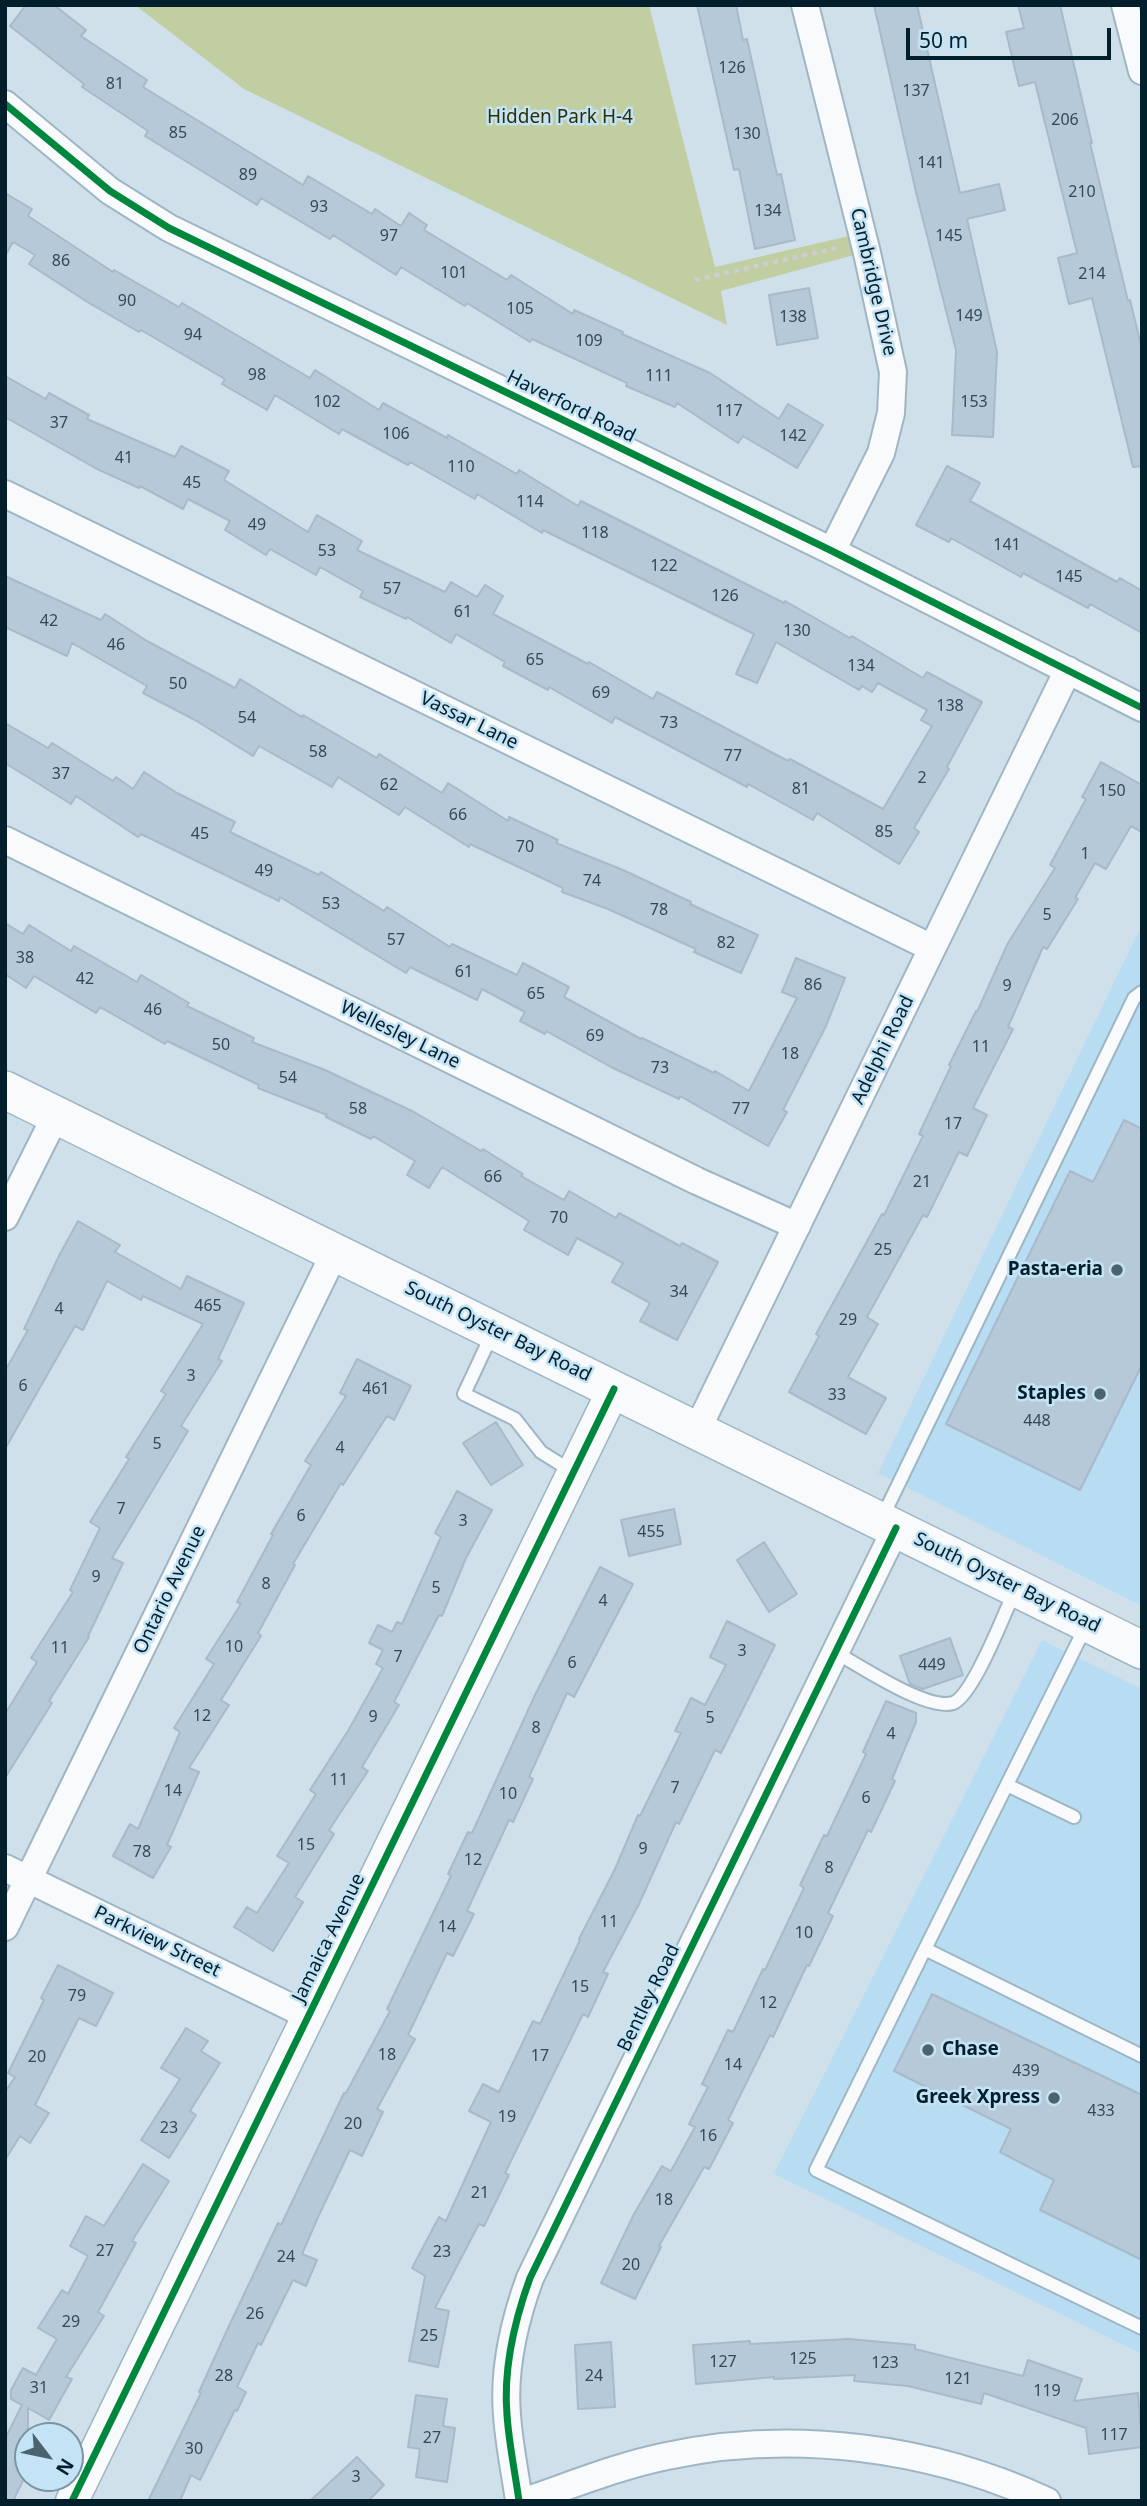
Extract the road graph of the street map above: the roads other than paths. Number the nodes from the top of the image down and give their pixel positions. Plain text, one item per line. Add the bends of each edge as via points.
1 (805, 5) edge
2 (1125, 5) edge
3 (1142, 71) edge
4 (5, 104) edge
5 (5, 494) edge
6 (832, 551) junction
7 (1068, 670) junction
8 (1142, 708) edge
9 (5, 840) edge
10 (932, 948) junction
11 (1142, 992) edge
12 (5, 1090) edge
13 (55, 1115) junction
14 (5, 1217) edge
15 (797, 1226) junction
16 (335, 1252) junction
17 (494, 1330) junction
18 (614, 1389) junction
19 (697, 1430) junction
20 (573, 1472) junction
21 (888, 1524) junction
22 (1016, 1587) junction
23 (1088, 1623) junction
24 (1142, 1650) edge
25 (835, 1652) junction
26 (1007, 1785) junction
27 (1074, 1817) dead end
28 (17, 1873) edge
29 (5, 1927) edge
30 (925, 1949) junction
31 (309, 2015) junction
32 (1142, 2056) edge
33 (1142, 2328) edge
34 (72, 2501) edge
35 (519, 2501) edge
36 (525, 2501) edge
37 (1048, 2501) edge

1 - 6 street, Cambridge Drive via 893,373 891,413 881,453
2 - 3 street
4 - 6 street, Haverford Road via 110,191 169,228
5 - 10 street, Vassar Lane
6 - 7 street, Haverford Road
7 - 8 street, Haverford Road
7 - 10 street, Adelphi Road
9 - 15 street, Wellesley Lane
10 - 15 street, Adelphi Road
11 - 21 lane via 1133,998
12 - 13 main road, South Oyster Bay Road
13 - 14 street
13 - 16 main road, South Oyster Bay Road
15 - 19 street, Adelphi Road
16 - 17 main road, South Oyster Bay Road
16 - 28 street, Ontario Avenue
17 - 18 main road, South Oyster Bay Road
17 - 20 lane via 464,1394 515,1419 541,1452
18 - 19 main road, South Oyster Bay Road
18 - 20 street, Jamaica Avenue
19 - 21 main road, South Oyster Bay Road
20 - 31 street, Jamaica Avenue
21 - 22 main road, South Oyster Bay Road
21 - 25 street, Bentley Road
22 - 23 main road, South Oyster Bay Road
22 - 25 lane via 971,1686 955,1703 938,1705 922,1700
23 - 24 main road, South Oyster Bay Road
23 - 26 lane
25 - 35 street, Bentley Road via 530,2278 516,2317 507,2370 507,2414
26 - 27 lane
26 - 30 lane
28 - 29 street, Ontario Avenue
28 - 31 street, Parkview Street
30 - 32 lane
30 - 33 lane via 816,2170
31 - 34 street, Jamaica Avenue
36 - 37 street via 668,2455 728,2447 817,2444 902,2454 969,2469

